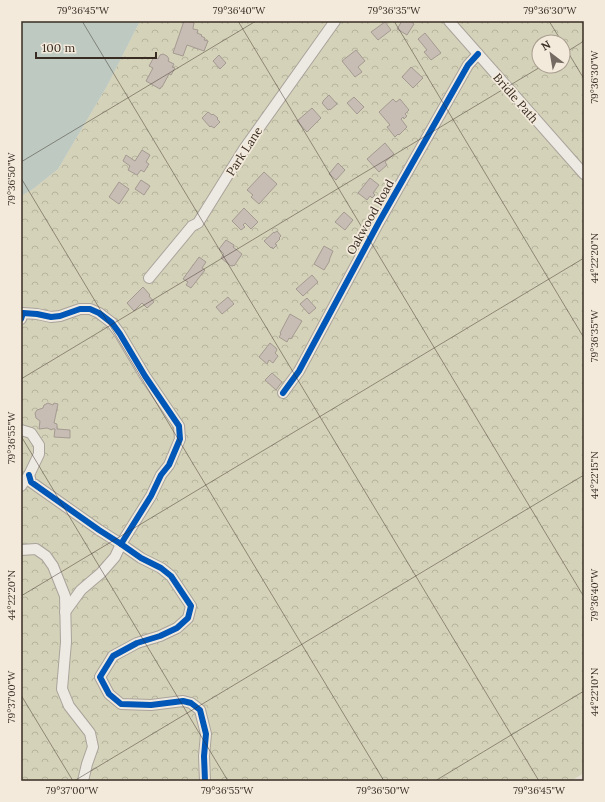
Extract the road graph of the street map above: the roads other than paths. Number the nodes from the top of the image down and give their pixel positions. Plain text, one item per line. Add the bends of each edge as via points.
1 (335, 21) edge
2 (449, 21) edge
3 (478, 54) junction
4 (584, 174) edge
5 (149, 278) dead end
6 (21, 319) edge
7 (283, 393) dead end
8 (21, 430) edge
9 (29, 475) junction
10 (21, 486) edge
11 (122, 544) junction
12 (21, 550) edge
13 (65, 612) junction
14 (83, 781) edge
15 (205, 781) edge

1 - 5 street, Park Lane via 244,149 198,223 192,226
2 - 3 street, Bridle Path
3 - 4 street, Bridle Path
3 - 7 street, Oakwood Road via 468,65 383,215 299,372
6 - 11 street via 23,313 50,317 90,309 99,313 112,323 120,334 178,426 180,439 169,465
8 - 9 street via 31,433 39,445 39,454
9 - 10 street
9 - 11 street via 31,482
11 - 13 street via 115,557 81,590
11 - 15 street via 171,576 191,606 188,618 177,628 137,643 113,656 100,677 108,694 121,704 151,705 183,701 200,710 206,734
12 - 13 street via 36,549 46,556 53,566 65,596
13 - 14 street via 66,642 62,689 70,706 90,733 93,746

